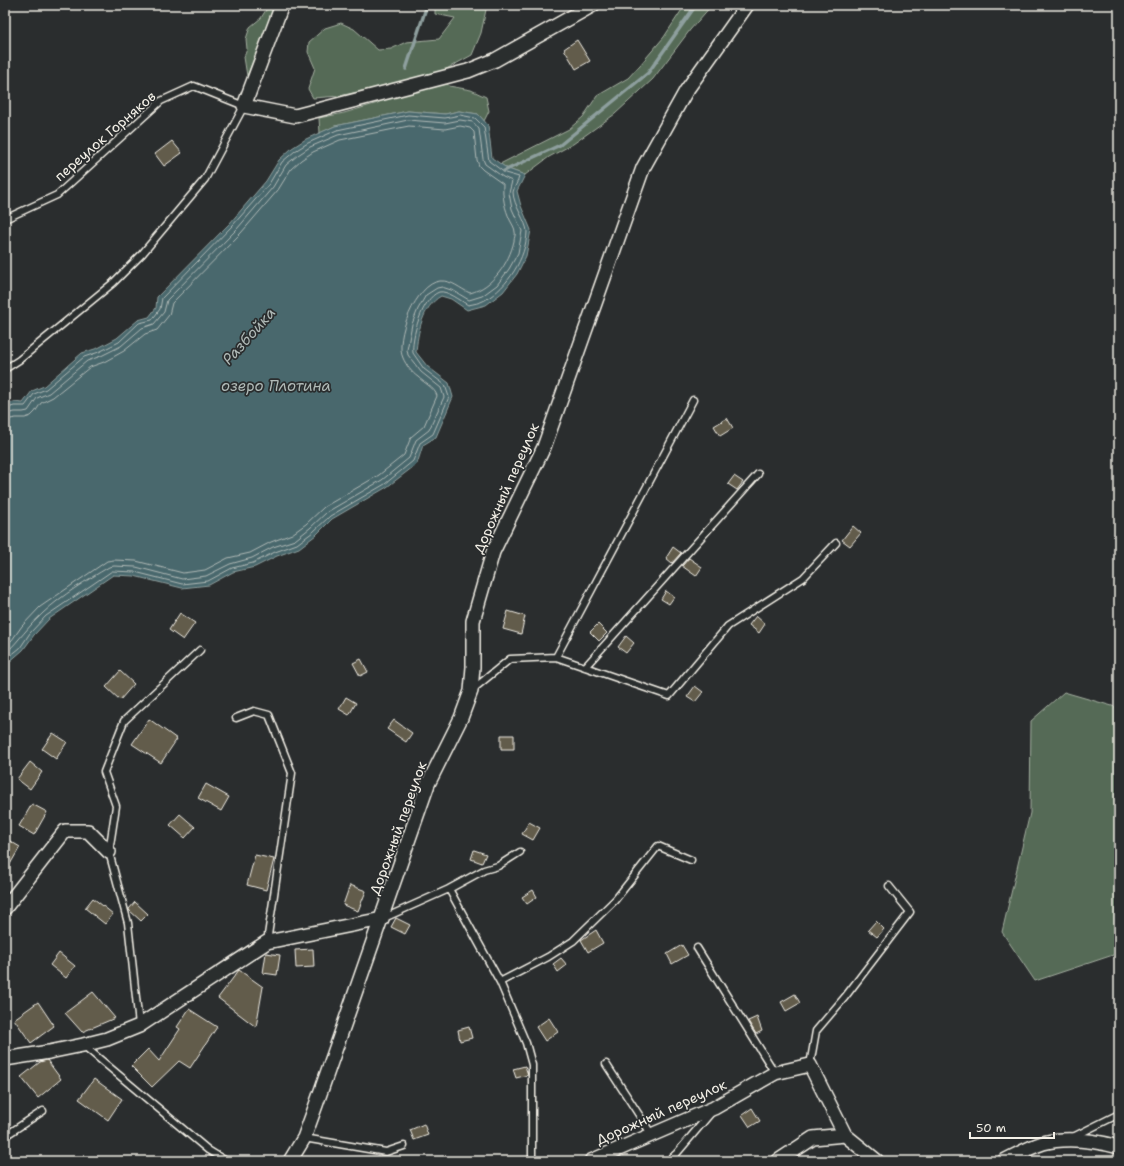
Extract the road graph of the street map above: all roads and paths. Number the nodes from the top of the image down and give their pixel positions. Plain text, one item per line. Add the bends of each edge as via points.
1 (282, 5) edge
2 (593, 5) edge
3 (747, 5) edge
4 (244, 106) junction
5 (5, 219) edge
6 (5, 369) edge
7 (693, 400) dead end
8 (758, 474) dead end
9 (836, 543) dead end
10 (200, 650) dead end
11 (556, 657) junction
12 (585, 667) junction
13 (471, 690) junction
14 (236, 718) dead end
15 (109, 852) junction
16 (520, 852) dead end
17 (691, 860) dead end
18 (889, 886) dead end
19 (449, 889) junction
20 (5, 908) edge
21 (382, 919) junction
22 (267, 942) junction
23 (697, 948) dead end
24 (500, 982) junction
25 (139, 1026) junction
26 (83, 1045) junction
27 (5, 1059) edge
28 (606, 1064) dead end
29 (810, 1065) junction
30 (775, 1073) junction
31 (714, 1108) junction
32 (43, 1111) dead end
33 (1119, 1114) edge
34 (652, 1135) junction
35 (845, 1135) junction
36 (5, 1136) edge
37 (304, 1138) junction
38 (1068, 1140) junction
39 (404, 1146) dead end
40 (1119, 1147) edge
41 (226, 1161) edge
42 (290, 1161) edge
43 (532, 1161) edge
44 (591, 1161) edge
45 (668, 1161) edge
46 (778, 1161) edge
47 (877, 1161) edge
48 (1004, 1161) edge

1 - 4 street
2 - 4 street via 495,60 468,71 295,116
3 - 13 street, Дорожный переулок via 686,91 643,168 544,448 494,552 473,621
4 - 5 lane, переулок Горняков via 194,86 162,101 56,195
4 - 6 lane via 205,179 142,254 113,283
7 - 11 lane
8 - 12 lane
9 - 12 lane via 803,578 728,626 669,696
10 - 15 lane via 124,721 104,772 116,806
11 - 12 lane
11 - 13 lane via 510,659
13 - 21 street, Дорожный переулок via 461,718 428,784
14 - 22 lane via 254,711 269,715 292,773
15 - 20 street via 88,830 65,831
15 - 25 lane via 128,923
16 - 19 lane via 498,866 484,870
17 - 24 lane via 658,846 615,900 573,941
18 - 29 lane via 910,912 816,1031
19 - 21 lane
19 - 24 lane
21 - 22 street
21 - 37 street, Дорожный переулок
22 - 25 street
23 - 30 lane
24 - 43 lane via 526,1043 532,1065
25 - 26 street via 107,1039
26 - 27 street
26 - 41 lane via 208,1150
28 - 34 lane
29 - 30 street, Дорожный переулок
29 - 35 street
30 - 31 street, Дорожный переулок
31 - 34 street, Дорожный переулок
31 - 45 lane
32 - 36 lane
33 - 38 lane
34 - 44 street, Дорожный переулок
35 - 46 street via 813,1138
35 - 47 street
37 - 39 lane via 386,1152
37 - 42 street, Дорожный переулок
38 - 40 street
38 - 48 street via 1043,1143

